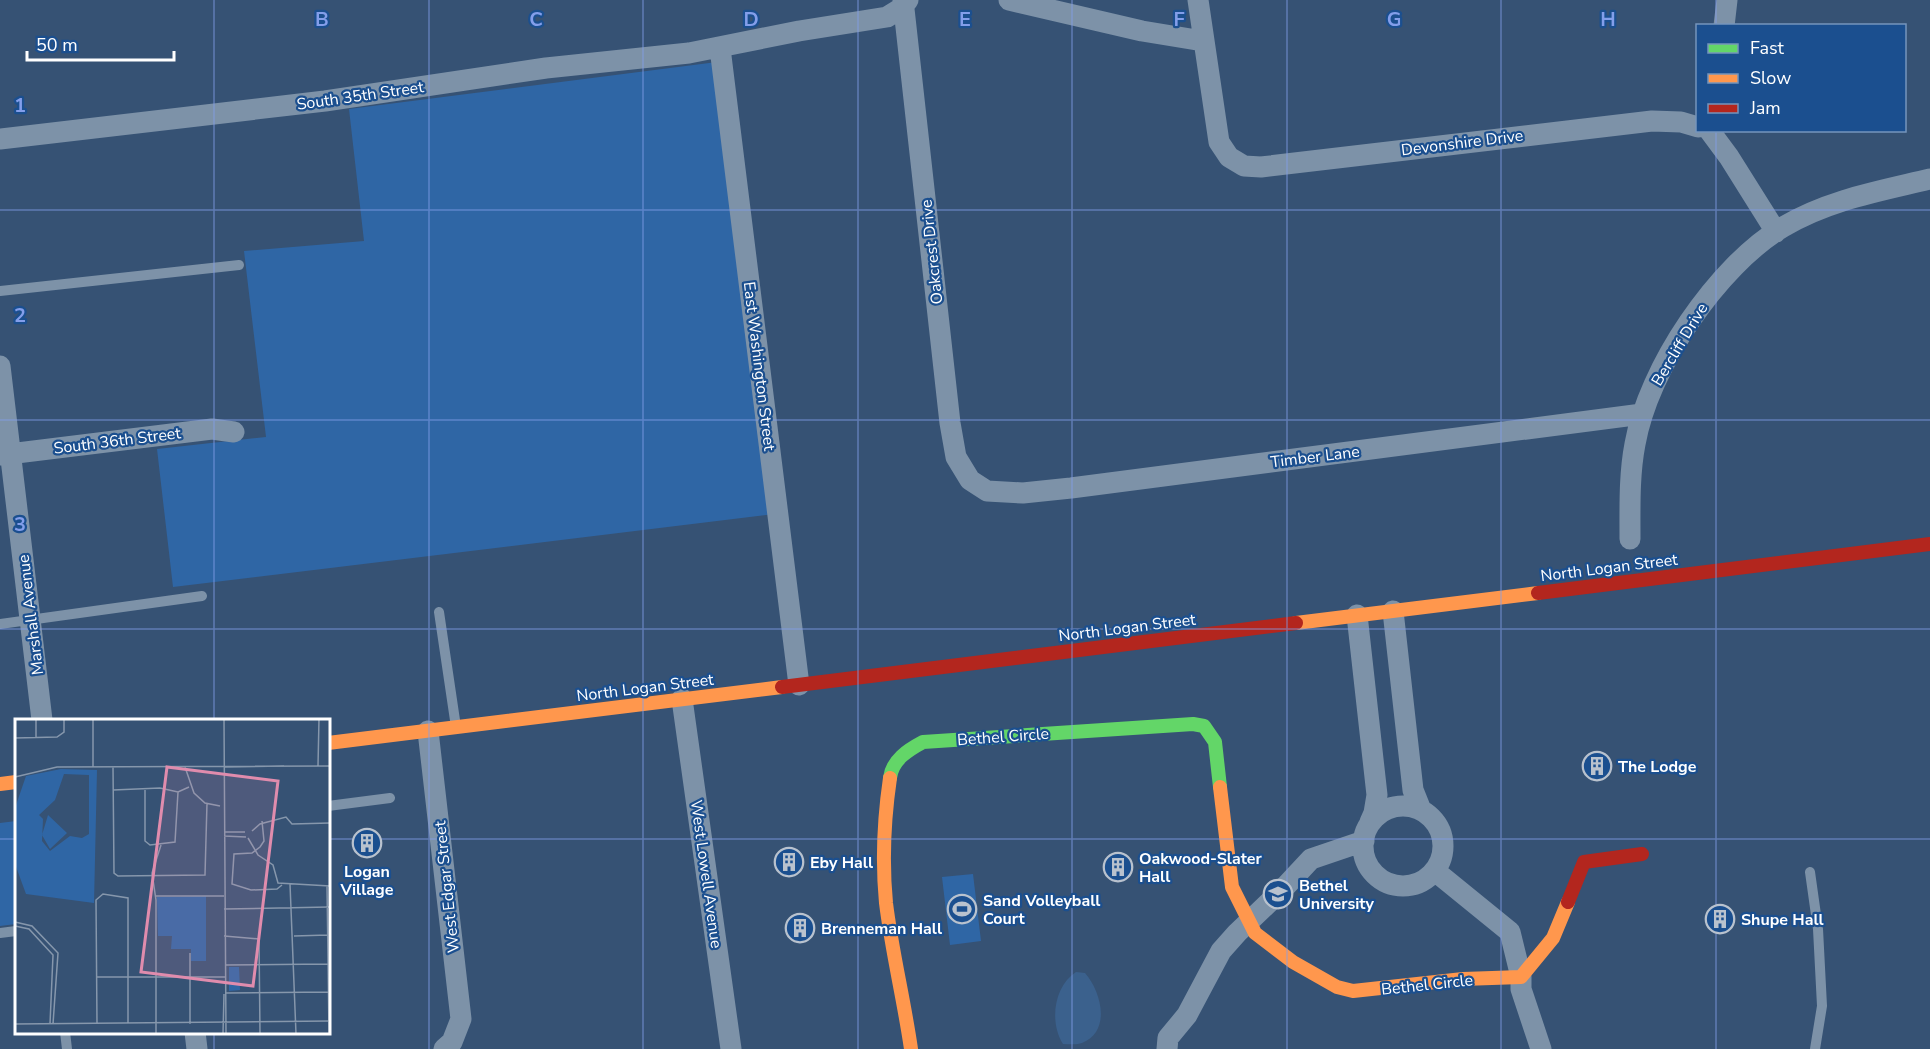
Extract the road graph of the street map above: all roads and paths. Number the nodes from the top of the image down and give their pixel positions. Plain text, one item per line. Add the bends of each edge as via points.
1 (1009, 0) edge
2 (1198, 0) edge
3 (1727, 0) edge
4 (905, 2) edge
5 (1724, 24) edge
6 (1203, 41) junction
7 (720, 48) junction
8 (1696, 126) edge
9 (1709, 132) edge
10 (0, 139) edge
11 (1930, 179) edge
12 (1776, 232) junction
13 (239, 265) dead end
14 (0, 291) edge
15 (0, 366) edge
16 (1642, 414) junction
17 (234, 432) dead end
18 (6, 454) edge
19 (987, 491) joint
20 (1630, 539) dead end
21 (1930, 544) edge
22 (202, 596) dead end
23 (1393, 611) junction
24 (439, 612) dead end
25 (1357, 615) junction
26 (31, 621) junction
27 (0, 624) edge
28 (799, 685) junction
29 (682, 699) junction
30 (42, 719) edge
31 (457, 728) junction
32 (428, 731) junction
33 (330, 743) edge
34 (15, 782) edge
35 (0, 784) edge
36 (390, 798) dead end
37 (330, 806) edge
38 (1421, 810) junction
39 (1367, 832) junction
40 (1642, 854) dead end
41 (1435, 871) junction
42 (1810, 872) dead end
43 (1250, 922) junction
44 (15, 931) edge
45 (1510, 932) junction
46 (0, 933) edge
47 (1543, 948) junction
48 (1521, 977) junction
49 (65, 1034) edge
50 (195, 1034) edge
51 (448, 1045) edge
52 (67, 1049) edge
53 (197, 1049) edge
54 (731, 1049) edge
55 (911, 1049) edge
56 (1167, 1049) edge
57 (1541, 1049) edge
58 (1815, 1049) edge

1 - 6 street
2 - 6 street
3 - 5 street
4 - 7 street, South 35th Street via 887,17
4 - 19 street, Oakcrest Drive via 950,423 956,457 970,480
6 - 8 street, Devonshire Drive via 1219,142 1229,157 1244,166 1652,121
7 - 10 street, South 35th Street via 546,68 325,101
7 - 28 street, East Washington Street
9 - 12 street
11 - 12 street, Bercliff Drive via 1861,195 1819,210
12 - 16 street, Bercliff Drive via 1720,281 1694,314 1668,357
13 - 14 lane
15 - 18 street, Marshall Avenue
16 - 19 street, Timber Lane via 1023,494
16 - 20 street, Bercliff Drive via 1635,444
17 - 18 street, South 36th Street via 212,429
18 - 26 street, Marshall Avenue
21 - 23 street, North Logan Street
22 - 26 lane
23 - 25 street, North Logan Street
23 - 38 street via 1413,790
24 - 31 lane
25 - 28 street, North Logan Street
25 - 39 street via 1377,795
26 - 27 lane
26 - 30 street, Marshall Avenue
28 - 29 street, North Logan Street
29 - 31 street, North Logan Street
29 - 54 street, West Lowell Avenue
31 - 32 street, North Logan Street
32 - 33 street, North Logan Street
32 - 51 street, West Edgar Street via 461,1019
34 - 35 street
36 - 37 lane
38 - 39 street via 1389,808 1382,811
38 - 41 street via 1434,821 1443,837 1444,849
39 - 41 street via 1364,853 1368,865 1384,881 1408,886 1418,884
39 - 43 street via 1311,859
40 - 47 street via 1584,862 1553,938
41 - 45 street
42 - 58 lane via 1822,1006
43 - 48 street, Bethel Circle via 1255,933 1293,962 1337,987 1353,991
43 - 55 street, Bethel Circle via 1232,887 1215,742 1204,726 923,742 906,752 891,770 884,848 888,920
43 - 56 street via 1221,951 1187,1015 1168,1038
44 - 46 lane
45 - 47 street
45 - 48 street
47 - 48 street
48 - 57 street via 1521,989
49 - 52 lane
50 - 53 street

